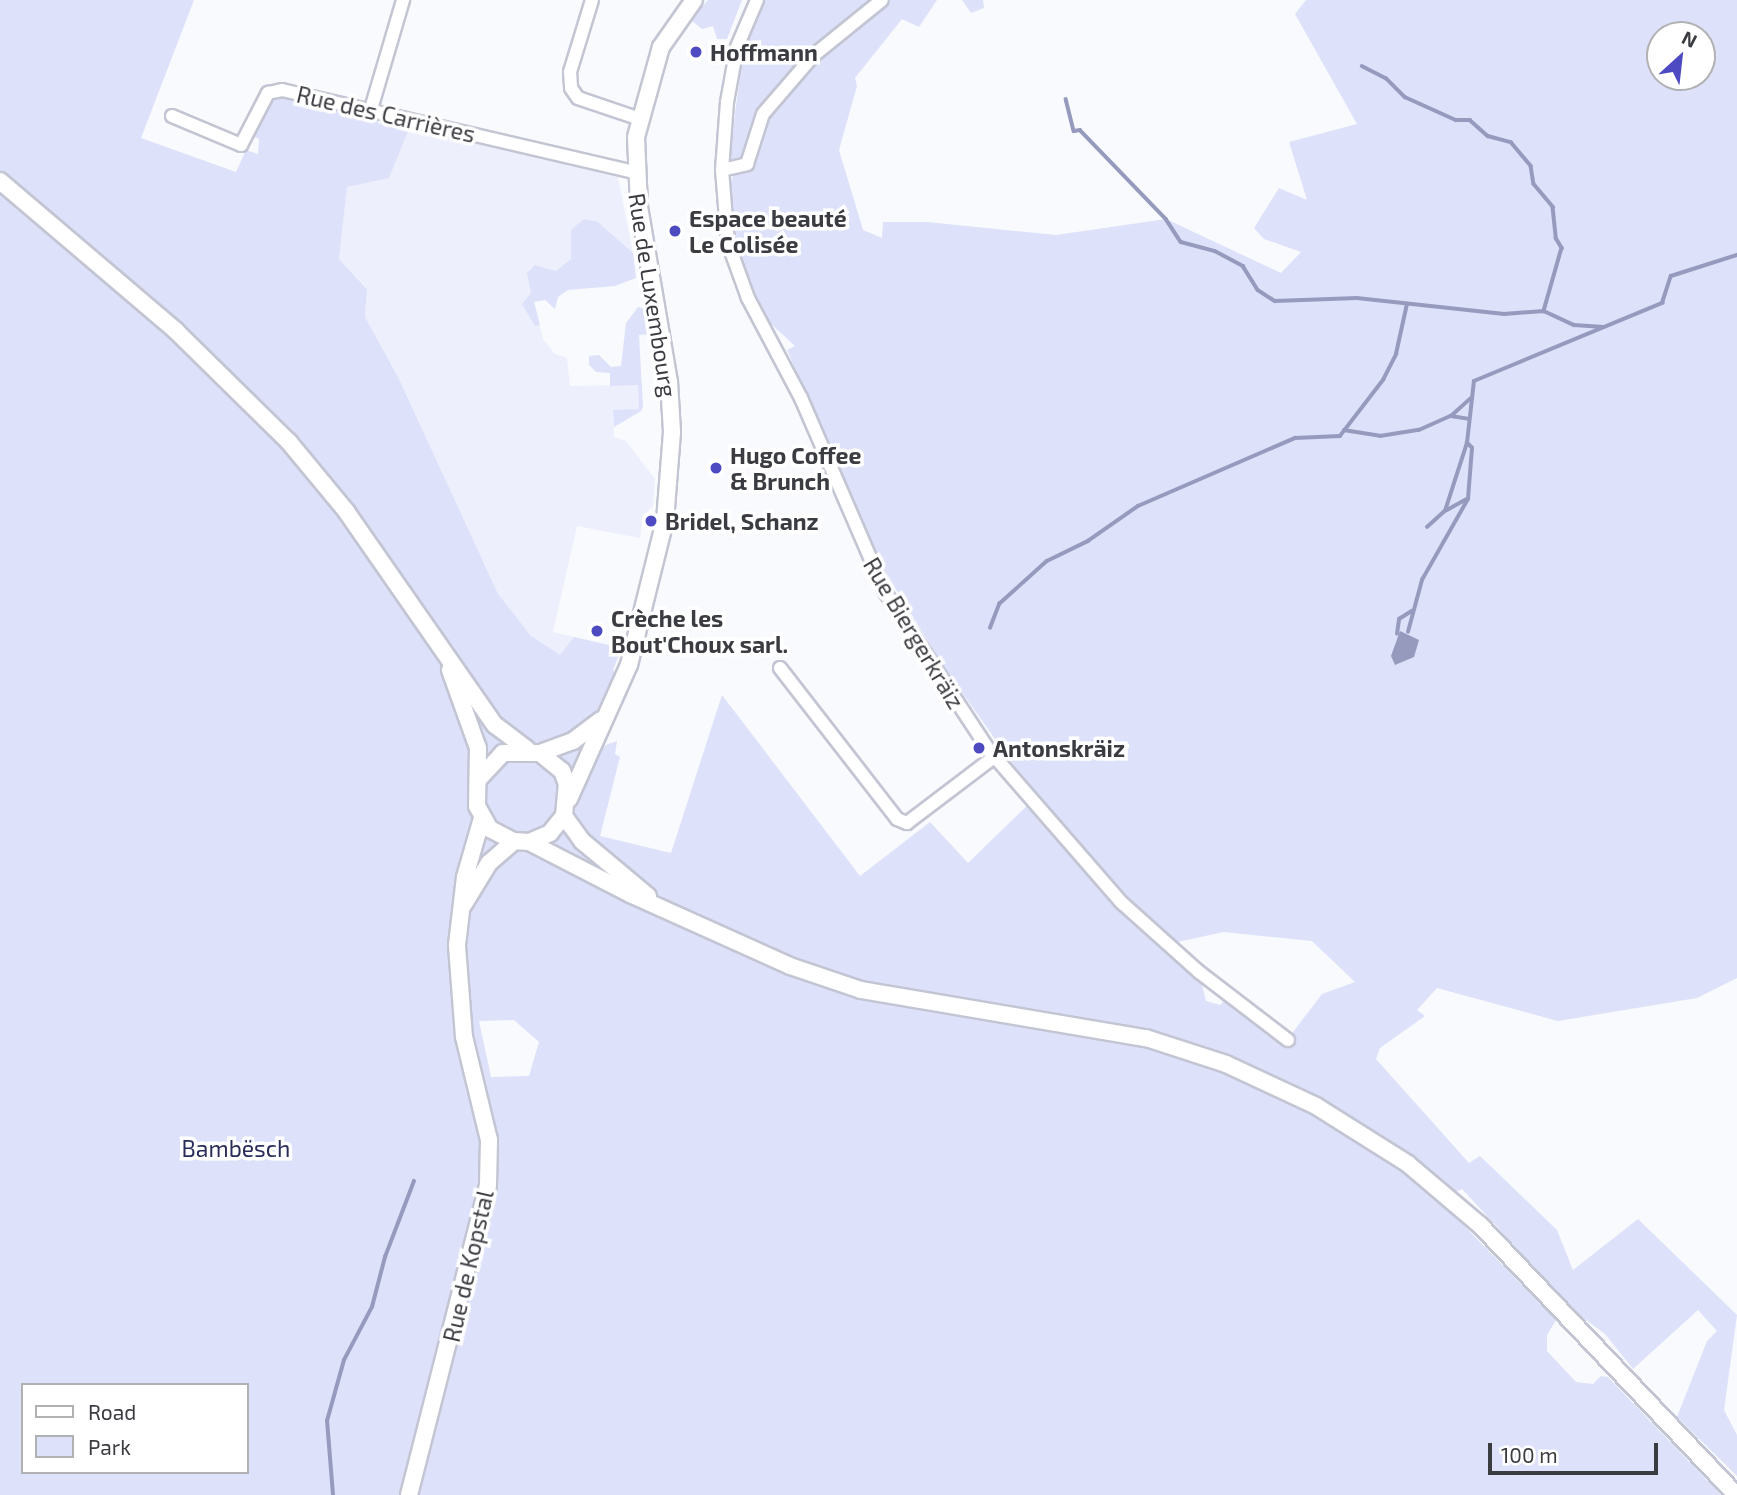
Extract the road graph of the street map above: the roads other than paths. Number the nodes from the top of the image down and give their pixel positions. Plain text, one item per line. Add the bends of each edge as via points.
1 (403, 0) edge
2 (592, 0) edge
3 (694, 0) edge
4 (757, 0) edge
5 (882, 0) edge
6 (370, 109) junction
7 (172, 116) dead end
8 (637, 118) junction
9 (722, 170) junction
10 (635, 172) junction
11 (0, 181) edge
12 (443, 651) junction
13 (780, 668) dead end
14 (603, 719) junction
15 (533, 751) junction
16 (994, 757) junction
17 (479, 779) junction
18 (569, 799) junction
19 (564, 816) junction
20 (482, 818) junction
21 (521, 841) junction
22 (659, 905) junction
23 (461, 909) junction
24 (1288, 1040) dead end
25 (409, 1495) edge
26 (1736, 1495) edge

1 - 6 street
2 - 8 street via 570,72 571,88 578,98
3 - 8 main road, Rue de Luxembourg via 661,47
4 - 9 street, Rue Biergerkräiz via 737,47
5 - 9 street via 814,55 763,114 747,164
6 - 7 street, Rue des Carrières via 274,90 260,103 241,145
6 - 10 street, Rue des Carrières
8 - 10 main road, Rue de Luxembourg
9 - 16 street, Rue Biergerkräiz via 735,270 801,398 860,545 885,592
10 - 14 main road, Rue de Luxembourg via 665,338 671,459 665,521 642,622 618,693
11 - 12 main road via 176,331 289,442 345,510
12 - 15 main road via 495,725
12 - 17 main road via 478,748
13 - 16 street via 897,819 907,823
14 - 15 main road, Rue de Luxembourg via 573,741
14 - 18 main road, Rue de Luxembourg
15 - 17 main road via 493,760
15 - 18 main road via 562,771
16 - 24 street, Rue Biergerkräiz via 1121,902 1199,972
17 - 20 main road via 477,806
18 - 19 main road
19 - 21 main road via 550,833
19 - 22 main road via 582,841
20 - 21 main road via 490,829
20 - 23 main road, Rue de Kopstal
21 - 22 main road
21 - 23 main road, Rue de Kopstal via 489,863
22 - 26 main road via 790,966 861,990 1106,1029 1180,1048 1267,1082 1366,1134 1480,1225
23 - 25 main road, Rue de Kopstal via 458,983 464,1037 489,1140 488,1185

